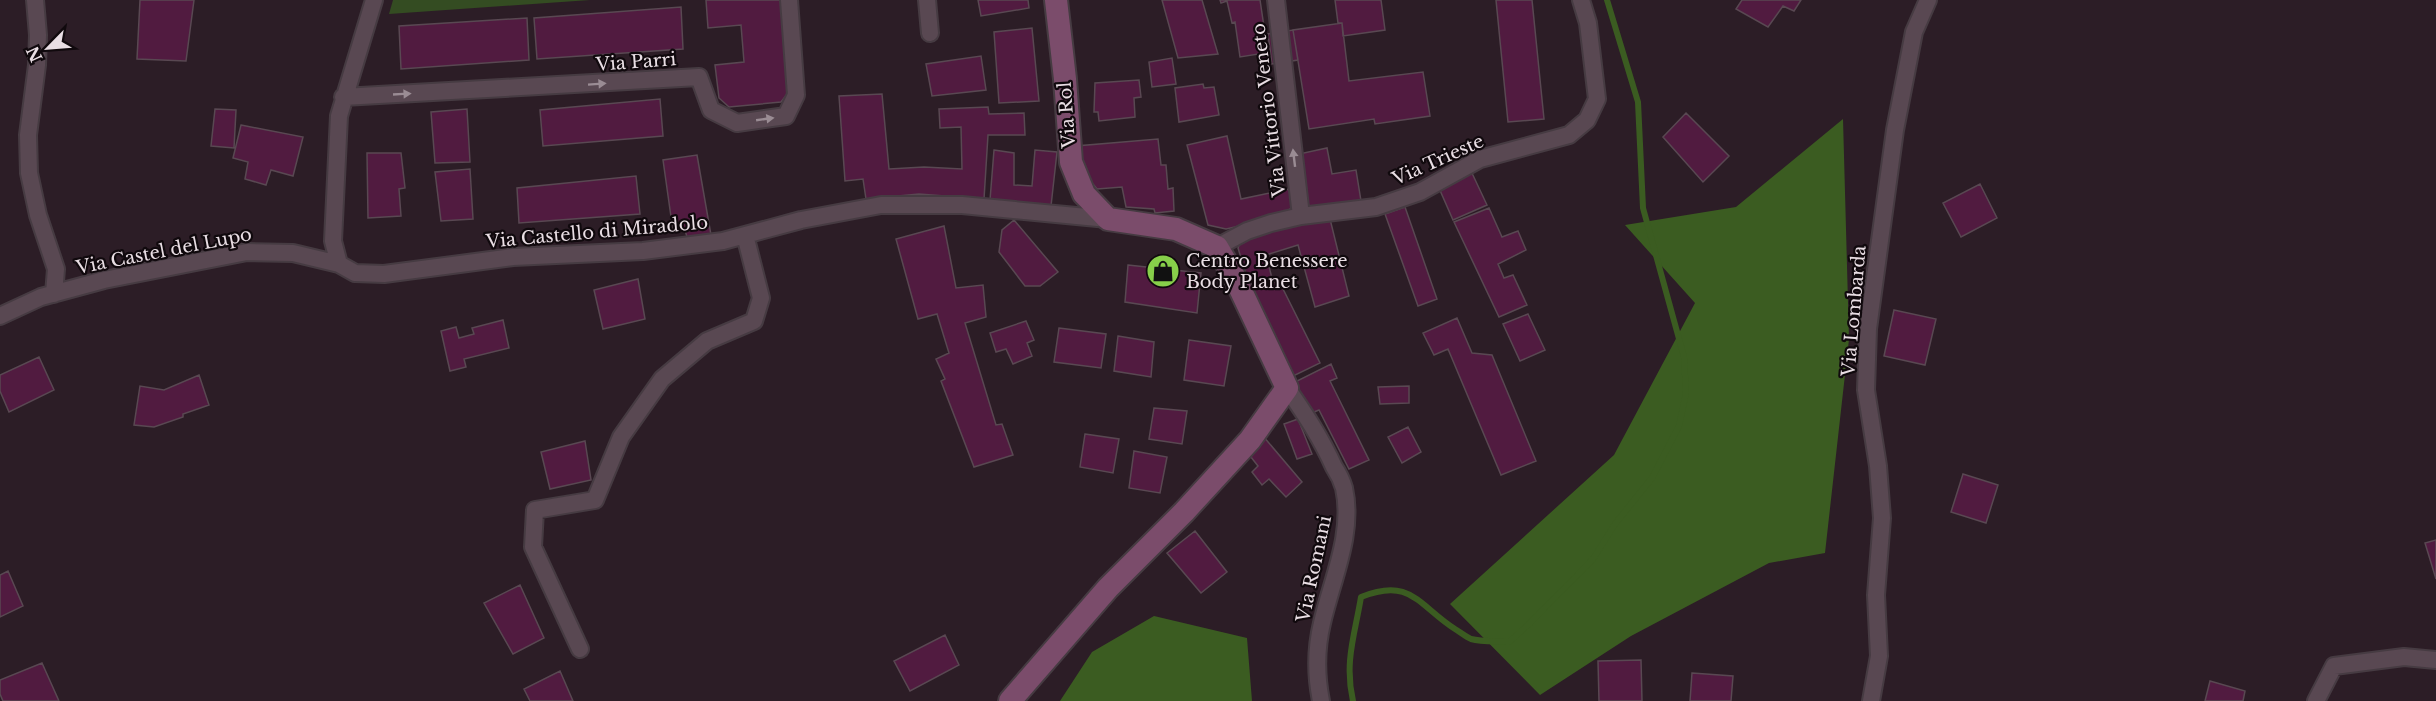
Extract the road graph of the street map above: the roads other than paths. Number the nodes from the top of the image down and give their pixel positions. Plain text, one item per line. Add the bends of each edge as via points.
1 (35, 0) edge
2 (374, 0) edge
3 (789, 0) edge
4 (927, 0) edge
5 (1056, 0) edge
6 (1276, 0) edge
7 (1581, 0) edge
8 (1928, 0) edge
9 (930, 33) dead end
10 (344, 97) junction
11 (1301, 216) junction
12 (1108, 219) junction
13 (745, 235) junction
14 (1217, 247) junction
15 (339, 264) junction
16 (54, 294) junction
17 (0, 315) edge
18 (1287, 388) junction
19 (580, 649) dead end
20 (2436, 660) edge
21 (1010, 701) edge
22 (1321, 701) edge
23 (1871, 701) edge
24 (2316, 701) edge

1 - 16 street via 37,55 30,112 29,173 56,269
2 - 10 street
10 -> 3 street, Via Parri via 699,77 711,110 737,123 786,116 796,95
4 - 9 street
5 - 12 street, Via Rol via 1071,162 1084,194
11 -> 6 street, Via Vittorio Veneto
7 - 11 street, Via Trieste via 1588,23 1597,99 1587,120 1569,135 1480,159 1420,192 1376,207
8 - 23 street, Via Lombarda via 1914,32 1898,119 1868,328 1866,390 1882,518 1876,595 1879,656
10 - 15 street via 339,116 333,241
11 - 14 street, Via Trieste via 1247,231
12 - 13 street, Via Castello di Miradolo via 962,205 881,205
12 - 14 street via 1176,229
13 - 15 street, Via Castello di Miradolo via 643,251 513,257 384,274 355,273
13 - 19 street via 761,298 754,321 707,341 662,379 621,437 595,500 535,510 532,547
14 - 18 street
15 - 16 street, Via Castel del Lupo via 292,253 247,252 104,280
16 - 17 street, Via Castel del Lupo
18 - 21 street via 1250,440 1108,588
18 - 22 street, Via Romani via 1320,435 1344,486 1347,519 1317,663
20 - 24 street via 2404,657 2334,666

